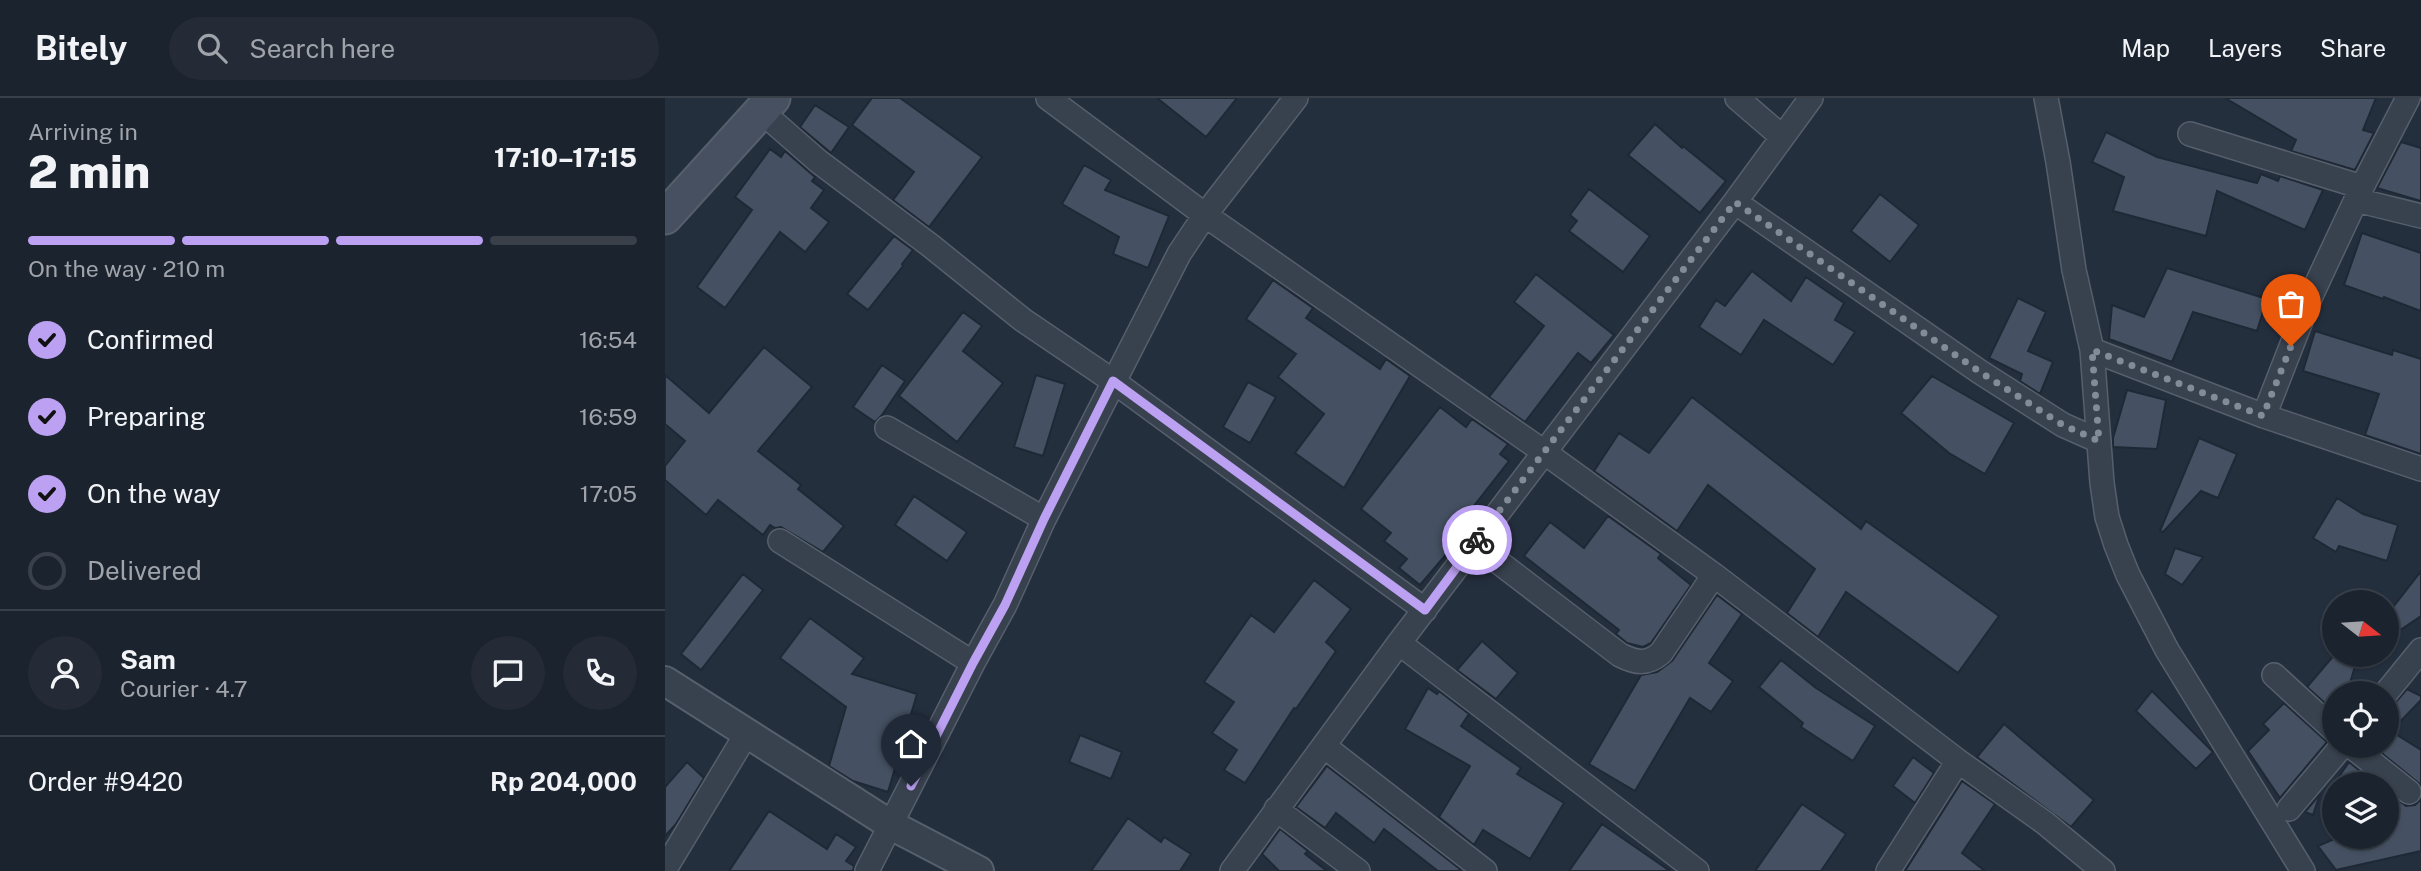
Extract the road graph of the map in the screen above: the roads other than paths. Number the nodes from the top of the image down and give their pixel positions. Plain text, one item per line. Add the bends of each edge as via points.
1 (1048, 98) edge
2 (1296, 98) edge
3 (1737, 98) edge
4 (1811, 98) edge
5 (2046, 98) edge
6 (2409, 98) edge
7 (768, 105) edge
8 (2190, 134) dead end
9 (1781, 136) junction
10 (2359, 193) junction
11 (1735, 202) junction
12 (1205, 215) junction
13 (2421, 216) edge
14 (665, 217) edge
15 (2092, 350) junction
16 (1113, 381) junction
17 (2263, 416) junction
18 (887, 428) dead end
19 (2099, 441) junction
20 (1544, 452) junction
21 (2421, 469) edge
22 (1044, 519) junction
23 (781, 541) dead end
24 (1475, 544) junction
25 (1714, 575) junction
26 (1425, 610) junction
27 (1399, 643) junction
28 (2417, 662) edge
29 (973, 663) junction
30 (2274, 675) dead end
31 (665, 681) edge
32 (2398, 681) edge
33 (2322, 719) edge
34 (747, 733) junction
35 (1324, 746) junction
36 (2332, 758) edge
37 (2366, 758) edge
38 (1958, 761) junction
39 (2409, 792) dead end
40 (1276, 809) junction
41 (2290, 809) dead end
42 (891, 825) junction
43 (665, 869) edge
44 (1893, 869) edge
45 (867, 871) edge
46 (979, 871) edge
47 (1232, 871) edge
48 (1358, 871) edge
49 (1485, 871) edge
50 (1697, 871) edge
51 (2103, 871) edge
52 (2303, 871) edge

1 - 12 street
2 - 12 street
3 - 9 street
4 - 9 street
5 - 15 street via 2074,271
6 - 10 street
7 - 14 main road
7 - 16 street via 818,161 1023,320
8 - 10 street
9 - 11 street
10 - 13 street
10 - 17 street
11 - 19 street via 1980,372 2063,425
11 - 20 street
12 - 16 street via 1179,254
12 - 20 street
15 - 17 street
15 - 19 street
16 - 22 street
16 - 26 street
17 - 21 street
18 - 22 street
19 - 52 street via 2107,517 2127,575 2167,650
20 - 24 street
20 - 25 street
22 - 29 street
23 - 29 street
24 - 25 street via 1632,661 1653,660 1661,653
24 - 26 street
25 - 38 street
26 - 27 street
27 - 35 street
27 - 50 street
28 - 32 street
29 - 42 street
30 - 33 street
31 - 34 street
34 - 42 street
34 - 43 street
35 - 40 street
35 - 49 street
36 - 41 street
37 - 39 street
38 - 44 street
38 - 51 street via 2046,823
40 - 47 street
40 - 48 street
42 - 45 street
42 - 46 street

